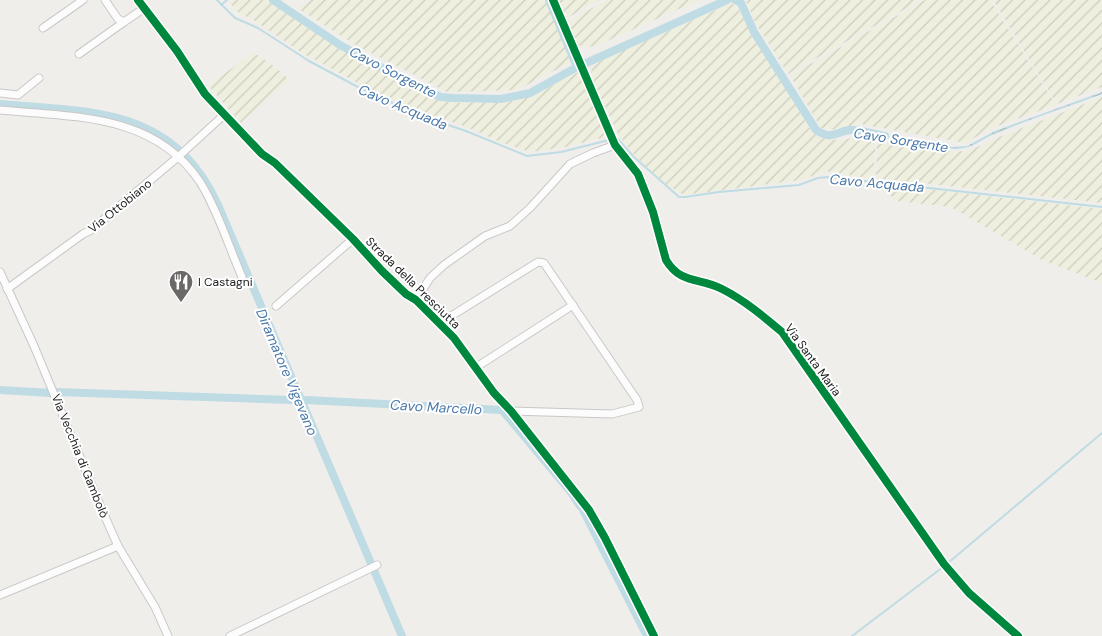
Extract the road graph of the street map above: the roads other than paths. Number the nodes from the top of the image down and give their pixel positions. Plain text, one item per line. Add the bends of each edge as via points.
1 (83, 0) edge
2 (105, 0) edge
3 (138, 0) edge
4 (553, 0) edge
5 (143, 9) junction
6 (124, 22) junction
7 (43, 28) dead end
8 (79, 54) dead end
9 (39, 78) dead end
10 (0, 93) edge
11 (0, 110) edge
12 (225, 114) junction
13 (615, 145) junction
14 (181, 154) junction
15 (353, 239) junction
16 (0, 272) edge
17 (242, 276) dead end
18 (7, 289) junction
19 (416, 300) junction
20 (573, 305) junction
21 (276, 306) dead end
22 (440, 323) junction
23 (475, 368) junction
24 (511, 411) junction
25 (118, 546) junction
26 (377, 565) dead end
27 (0, 595) edge
28 (168, 636) edge
29 (230, 636) edge
30 (654, 636) edge
31 (1018, 636) edge

1 - 7 street
2 - 6 street via 118,19
3 - 5 street, Strada della Presciutta
4 - 13 street, Via Santa Maria
5 - 6 street
5 - 12 street, Strada della Presciutta via 177,51 205,94
6 - 8 street
9 - 10 street via 18,95
11 - 14 street via 112,122 136,129
12 - 14 street, Via Ottobiano
12 - 15 street, Strada della Presciutta via 262,154
13 - 19 street via 570,164 510,226 485,236 444,265 430,278
13 - 31 street, Via Santa Maria via 638,174 654,212 662,248 670,266 687,279 721,288 782,332 944,564 969,593
14 - 17 street via 205,191
14 - 18 street, Via Ottobiano via 92,230
15 - 19 street, Strada della Presciutta via 382,272
15 - 21 street
16 - 18 street, Via Vecchia di Gambolò
18 - 25 street, Via Vecchia di Gambolò
19 - 22 street, Strada della Presciutta
20 - 22 street via 544,263 538,262
20 - 23 street
20 - 24 street via 639,406 612,414
22 - 23 street, Strada della Presciutta
23 - 24 street, Strada della Presciutta
24 - 30 street, Strada della Presciutta via 589,510
25 - 27 street
25 - 28 street, Via Vecchia di Gambolò via 155,607
26 - 29 street

